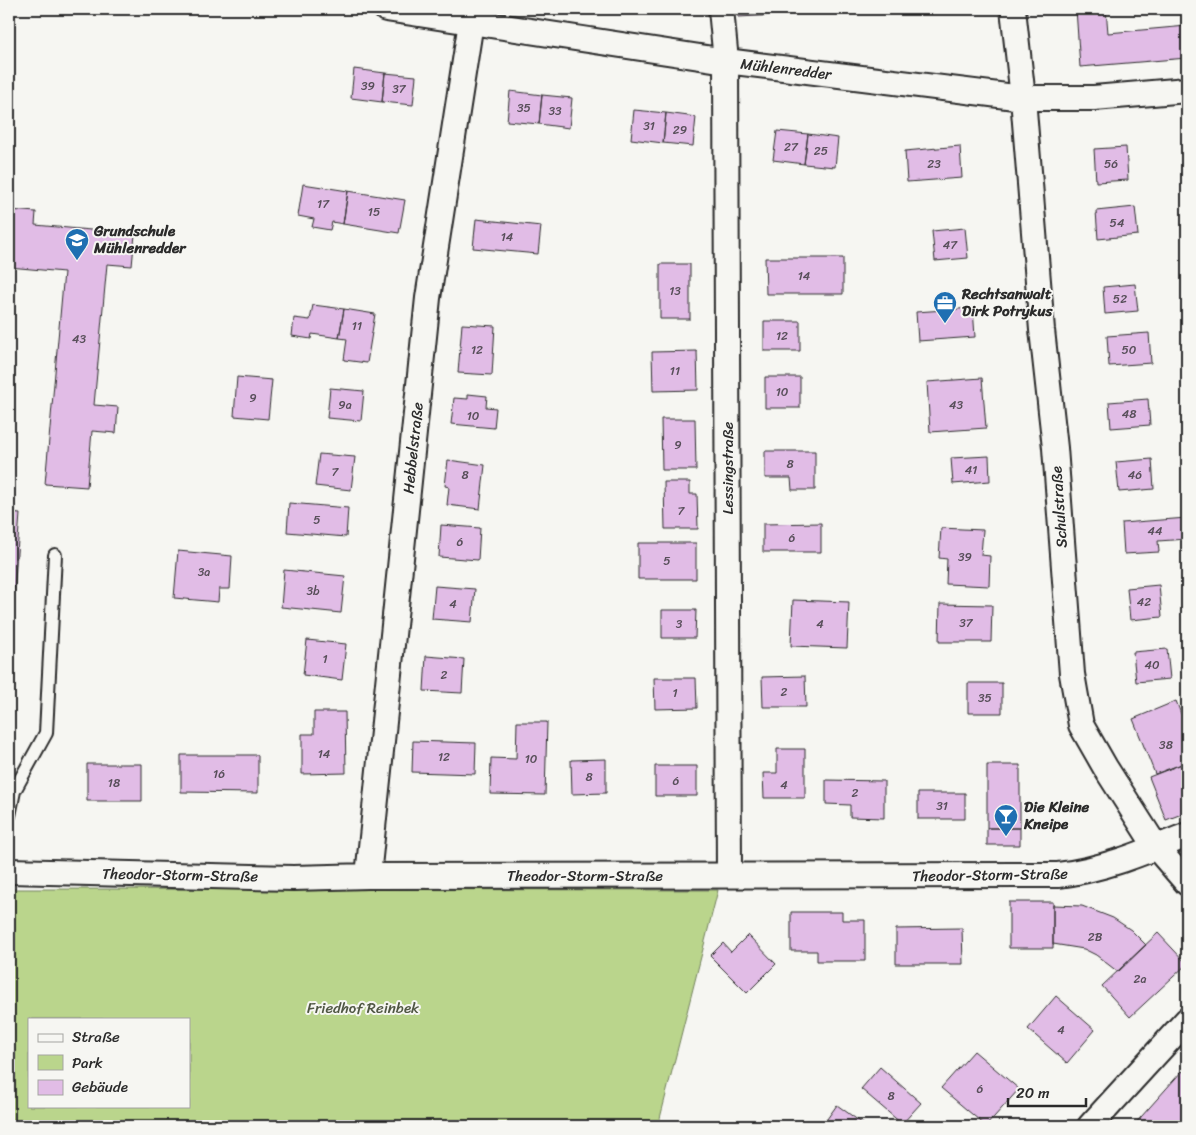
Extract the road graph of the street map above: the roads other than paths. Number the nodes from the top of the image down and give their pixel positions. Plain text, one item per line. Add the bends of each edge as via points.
1 (386, 9) edge
2 (720, 9) edge
3 (1013, 9) edge
4 (471, 22) junction
5 (726, 61) junction
6 (1187, 90) edge
7 (1023, 98) junction
8 (55, 555) dead end
9 (9, 816) edge
10 (1187, 836) edge
11 (1156, 847) junction
12 (9, 871) edge
13 (729, 875) junction
14 (368, 876) junction
15 (1187, 883) edge
16 (1187, 1020) edge
17 (1090, 1126) edge

1 - 4 street, Mühlenredder
2 - 5 street, Lessingstraße
3 - 7 street, Schulstraße
4 - 5 street, Mühlenredder
4 - 14 street, Hebbelstraße via 428,298
5 - 7 street, Mühlenredder
5 - 13 street, Lessingstraße
6 - 7 street, Mühlenredder via 1094,98
7 - 11 street, Schulstraße via 1072,674 1081,725
8 - 9 lane via 46,733 14,791
10 - 11 street, Theodor-Storm-Straße
11 - 13 street, Theodor-Storm-Straße via 1091,870 1058,875
11 - 15 street, Schulstraße
12 - 14 street, Theodor-Storm-Straße via 293,878
13 - 14 street, Theodor-Storm-Straße
16 - 17 street

